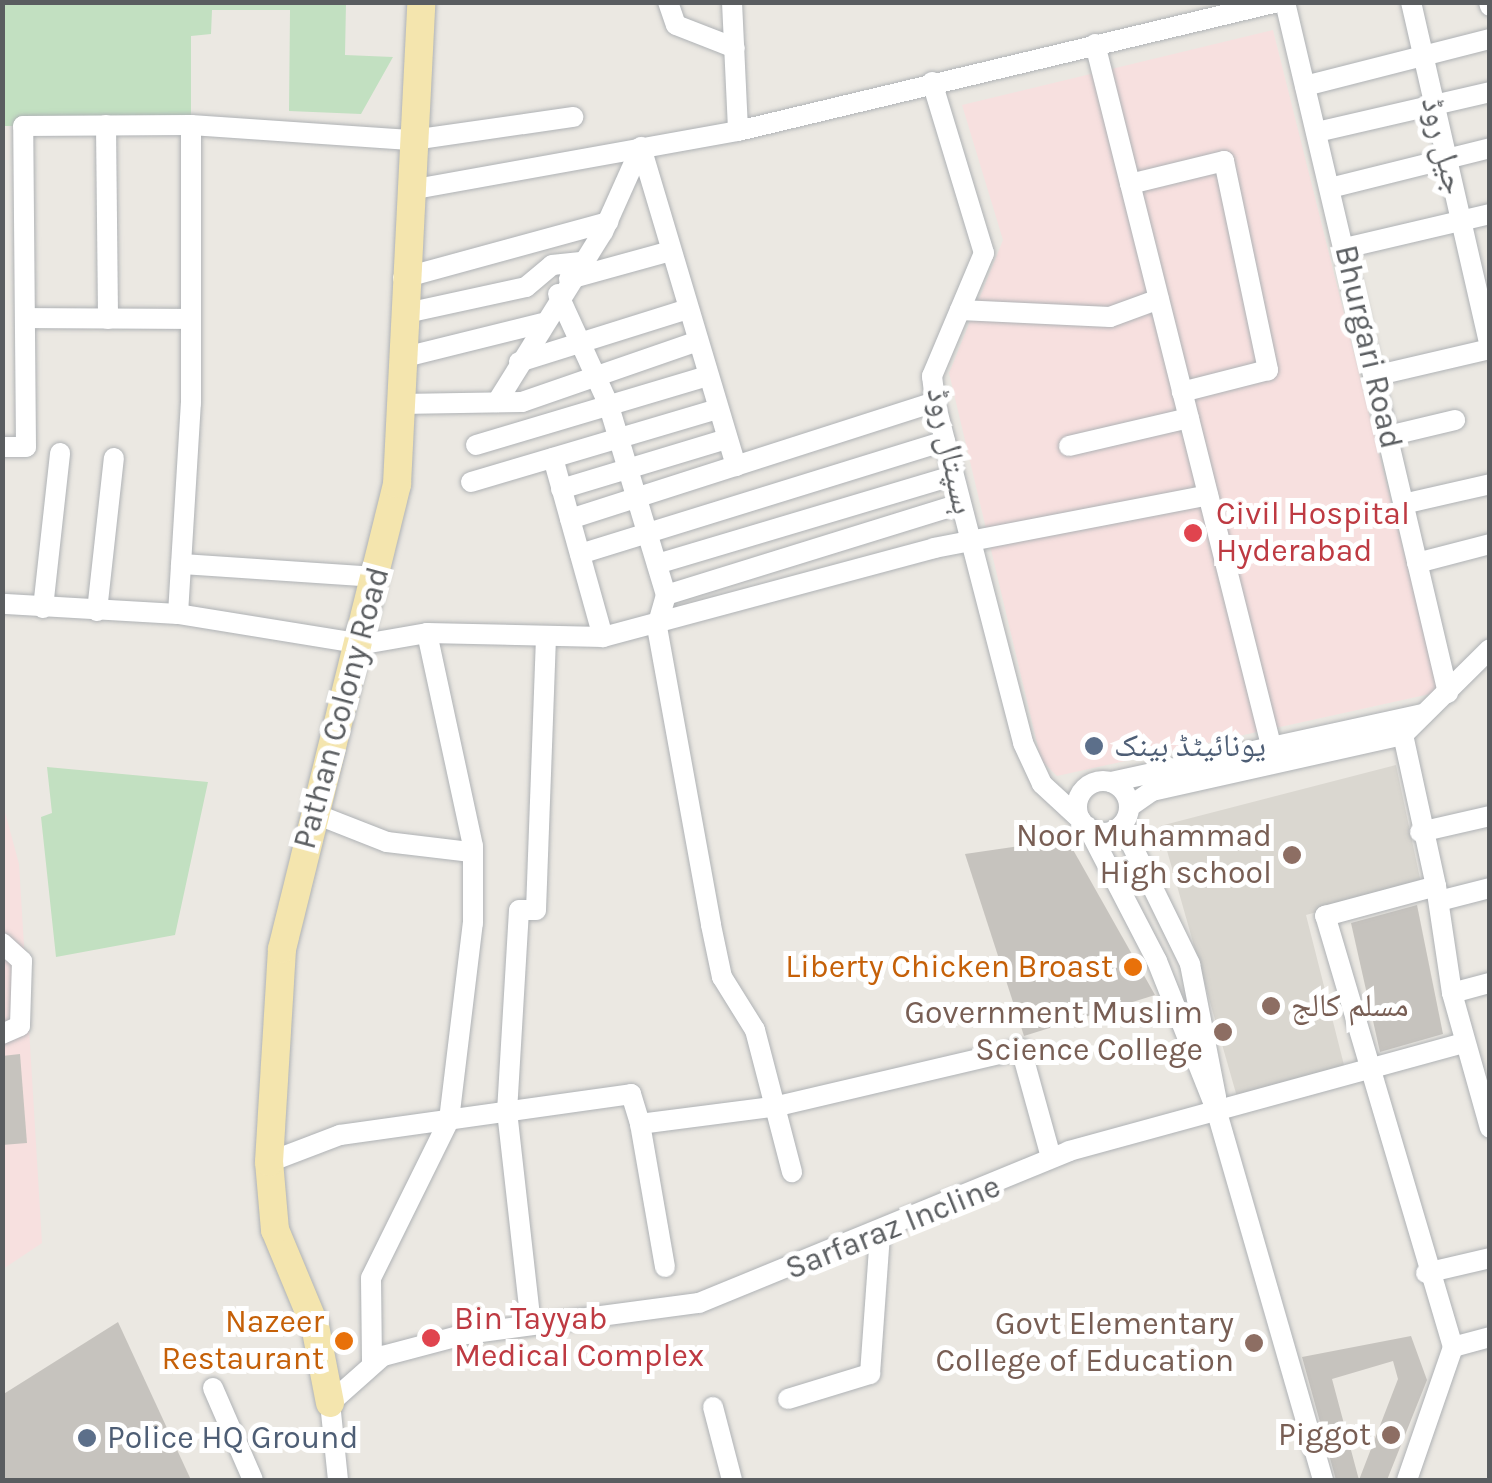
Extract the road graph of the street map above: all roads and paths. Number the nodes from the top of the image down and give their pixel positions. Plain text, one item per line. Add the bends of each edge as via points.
1 (421, 2) edge
2 (668, 2) edge
3 (732, 2) edge
4 (1282, 2) edge
5 (1411, 2) edge
6 (1490, 39) edge
7 (1096, 44) junction
8 (734, 48) junction
9 (1421, 56) junction
10 (932, 82) junction
11 (1305, 86) junction
12 (1490, 92) edge
13 (1433, 105) junction
14 (573, 117) dead end
15 (191, 125) junction
16 (106, 126) junction
17 (738, 131) junction
18 (1317, 132) junction
19 (414, 140) junction
20 (641, 147) junction
21 (1490, 148) edge
22 (1446, 159) junction
23 (1130, 184) junction
24 (1330, 188) junction
25 (410, 190) junction
26 (1490, 214) edge
27 (1460, 220) junction
28 (608, 222) junction
29 (1345, 248) junction
30 (670, 251) junction
31 (404, 278) junction
32 (569, 278) junction
33 (1483, 286) edge
34 (1159, 299) junction
35 (688, 309) junction
36 (960, 310) junction
37 (402, 314) junction
38 (25, 318) junction
39 (108, 319) junction
40 (191, 319) junction
41 (542, 323) junction
42 (698, 342) junction
43 (582, 346) junction
44 (1490, 348) edge
45 (401, 358) junction
46 (520, 362) junction
47 (595, 376) junction
48 (708, 376) junction
49 (1374, 376) junction
50 (1182, 392) junction
51 (497, 402) junction
52 (935, 402) junction
53 (400, 404) junction
54 (608, 406) junction
55 (718, 409) junction
56 (1189, 418) junction
57 (1455, 420) dead end
58 (1388, 436) junction
59 (618, 438) junction
60 (727, 438) junction
61 (945, 441) junction
62 (476, 446) dead end
63 (1069, 446) dead end
64 (2, 447) edge
65 (60, 452) dead end
66 (114, 458) dead end
67 (553, 458) junction
68 (736, 466) junction
69 (628, 469) junction
70 (953, 476) junction
71 (471, 482) dead end
72 (1490, 484) edge
73 (561, 489) junction
74 (1208, 495) junction
75 (636, 498) junction
76 (960, 504) junction
77 (1404, 504) junction
78 (570, 519) junction
79 (647, 533) junction
80 (970, 543) junction
81 (1490, 544) edge
82 (580, 554) junction
83 (1417, 563) junction
84 (181, 564) junction
85 (657, 564) junction
86 (378, 577) junction
87 (666, 595) junction
88 (6, 604) dead end
89 (43, 608) junction
90 (98, 611) junction
91 (178, 614) junction
92 (657, 627) junction
93 (428, 632) junction
94 (603, 637) junction
95 (546, 638) junction
96 (364, 644) junction
97 (1490, 649) edge
98 (1448, 693) junction
99 (1424, 714) junction
100 (1403, 735) junction
101 (1271, 745) junction
102 (1033, 768) junction
103 (1111, 782) junction
104 (1086, 788) junction
105 (313, 814) junction
106 (1126, 816) junction
107 (1490, 816) edge
108 (1084, 823) junction
109 (1420, 832) junction
110 (471, 852) junction
111 (1490, 888) edge
112 (1438, 893) junction
113 (2, 943) edge
114 (1490, 984) edge
115 (1452, 993) junction
116 (2, 1034) edge
117 (1463, 1044) junction
118 (1367, 1074) junction
119 (778, 1106) junction
120 (1216, 1109) junction
121 (506, 1112) junction
122 (450, 1120) junction
123 (640, 1124) junction
124 (1490, 1128) edge
125 (1051, 1157) junction
126 (269, 1162) junction
127 (792, 1172) dead end
128 (880, 1235) junction
129 (1490, 1258) edge
130 (665, 1267) dead end
131 (1426, 1273) junction
132 (532, 1324) junction
133 (1490, 1337) edge
134 (1453, 1347) junction
135 (372, 1361) junction
136 (214, 1388) dead end
137 (788, 1398) dead end
138 (330, 1403) junction
139 (713, 1407) dead end
140 (253, 1480) edge
141 (338, 1480) edge
142 (732, 1480) edge
143 (1323, 1480) edge
144 (1407, 1480) edge

1 - 19 main road, Pathan Colony Road
2 - 8 street via 676,25
3 - 8 street
4 - 7 street
4 - 11 street, Bhurgari Road
5 - 9 street, جیل روڈ
6 - 9 street
7 - 10 street
7 - 23 street
8 - 17 street
9 - 11 street
9 - 13 street, جیل روڈ
10 - 17 street
10 - 36 street, ہسپتال روڈ via 984,253
11 - 18 street, Bhurgari Road
12 - 13 street
13 - 18 street
13 - 22 street, جیل روڈ
14 - 19 street
15 - 16 street
15 - 19 street
15 - 40 street
16 - 38 street via 23,126
16 - 39 street
17 - 20 street
18 - 24 street, Bhurgari Road
19 - 25 main road, Pathan Colony Road
20 - 25 street
20 - 28 street
20 - 30 street
21 - 22 street
22 - 24 street
22 - 27 street, جیل روڈ
23 - 34 street
23 - 50 street via 1224,160 1268,370
24 - 29 street, Bhurgari Road
25 - 31 main road, Pathan Colony Road
26 - 27 street
27 - 29 street
27 - 33 street, جیل روڈ
28 - 31 street
28 - 32 street
29 - 49 street, Bhurgari Road
30 - 32 street
30 - 35 street
31 - 37 main road, Pathan Colony Road
32 - 37 street via 552,265 526,287
32 - 41 street
32 - 43 street
33 - 44 street, جیل روڈ
34 - 36 street via 1110,316
34 - 50 street
35 - 42 street
35 - 43 street
36 - 52 street, ہسپتال روڈ via 932,376
37 - 45 main road, Pathan Colony Road
38 - 39 street
38 - 64 street via 26,447
39 - 40 street
40 - 84 street
41 - 45 street
41 - 46 street
42 - 47 street
42 - 48 street
43 - 46 street
43 - 47 street
44 - 49 street
45 - 53 main road, Pathan Colony Road
46 - 51 street
47 - 51 street
47 - 54 street
48 - 54 street
48 - 55 street
49 - 58 street, Bhurgari Road
50 - 56 street
51 - 53 street
52 - 61 street, ہسپتال روڈ
52 - 68 street
53 - 86 main road, Pathan Colony Road via 398,484
54 - 59 street
54 - 62 street
55 - 59 street
55 - 60 street
56 - 63 street
56 - 74 street
57 - 58 street
58 - 77 street, Bhurgari Road
59 - 67 street
59 - 69 street
60 - 68 street
60 - 69 street
61 - 70 street, ہسپتال روڈ
61 - 79 street
65 - 89 street
66 - 90 street
67 - 71 street
67 - 73 street
68 - 75 street
69 - 73 street
69 - 75 street
70 - 76 street, ہسپتال روڈ
70 - 85 street
72 - 77 street
73 - 78 street
74 - 80 street
74 - 101 street
75 - 78 street
75 - 79 street
76 - 80 street, ہسپتال روڈ
76 - 87 street
77 - 83 street, Bhurgari Road
78 - 82 street
79 - 82 street
79 - 85 street
80 - 92 street
80 - 102 street, ہسپتال روڈ
81 - 83 street
82 - 94 street
83 - 98 street, Bhurgari Road
84 - 86 street
84 - 91 street
85 - 87 street
86 - 96 main road, Pathan Colony Road
87 - 92 street
88 - 89 street
89 - 90 street
90 - 91 street
91 - 96 street
92 - 94 street
92 - 119 street via 722,977 755,1030
93 - 95 street
93 - 96 street
93 - 110 street
94 - 95 street
95 - 121 street via 536,910 519,910
96 - 105 main road, Pathan Colony Road
97 - 98 street
98 - 99 street
99 - 100 street
99 - 101 street
100 - 106 street via 1152,791
100 - 109 street
101 - 103 street
102 - 104 street via 1053,785
102 - 108 street, ہسپتال روڈ
103 - 104 street
103 - 106 street
104 - 108 street
105 - 110 street via 386,842
105 - 126 main road, Pathan Colony Road via 282,949
106 - 108 street
106 - 120 street via 1190,964 1216,1062
107 - 109 street
108 - 120 street, ہسپتال روڈ via 1157,961
109 - 112 street
110 - 122 street via 473,923
111 - 112 street
112 - 115 street
112 - 118 street via 1325,916
113 - 116 street via 22,961 20,1026
114 - 115 street
115 - 117 street
117 - 118 street, Sarfaraz Incline
117 - 124 street
118 - 120 street, Sarfaraz Incline
118 - 131 street
119 - 123 street
119 - 125 street via 1022,1049
119 - 127 street
120 - 125 street, Sarfaraz Incline
120 - 143 street
121 - 122 street
121 - 123 street via 631,1094
121 - 132 street
122 - 126 street via 340,1135
122 - 135 street via 370,1278
123 - 130 street
125 - 128 street, Sarfaraz Incline
126 - 138 main road, Pathan Colony Road via 275,1230 315,1326
128 - 132 street, Sarfaraz Incline via 699,1303
128 - 137 street via 870,1374
129 - 131 street
131 - 134 street
132 - 135 street, Sarfaraz Incline
133 - 134 street
134 - 144 street
135 - 138 street
136 - 140 street
138 - 141 street
139 - 142 street

